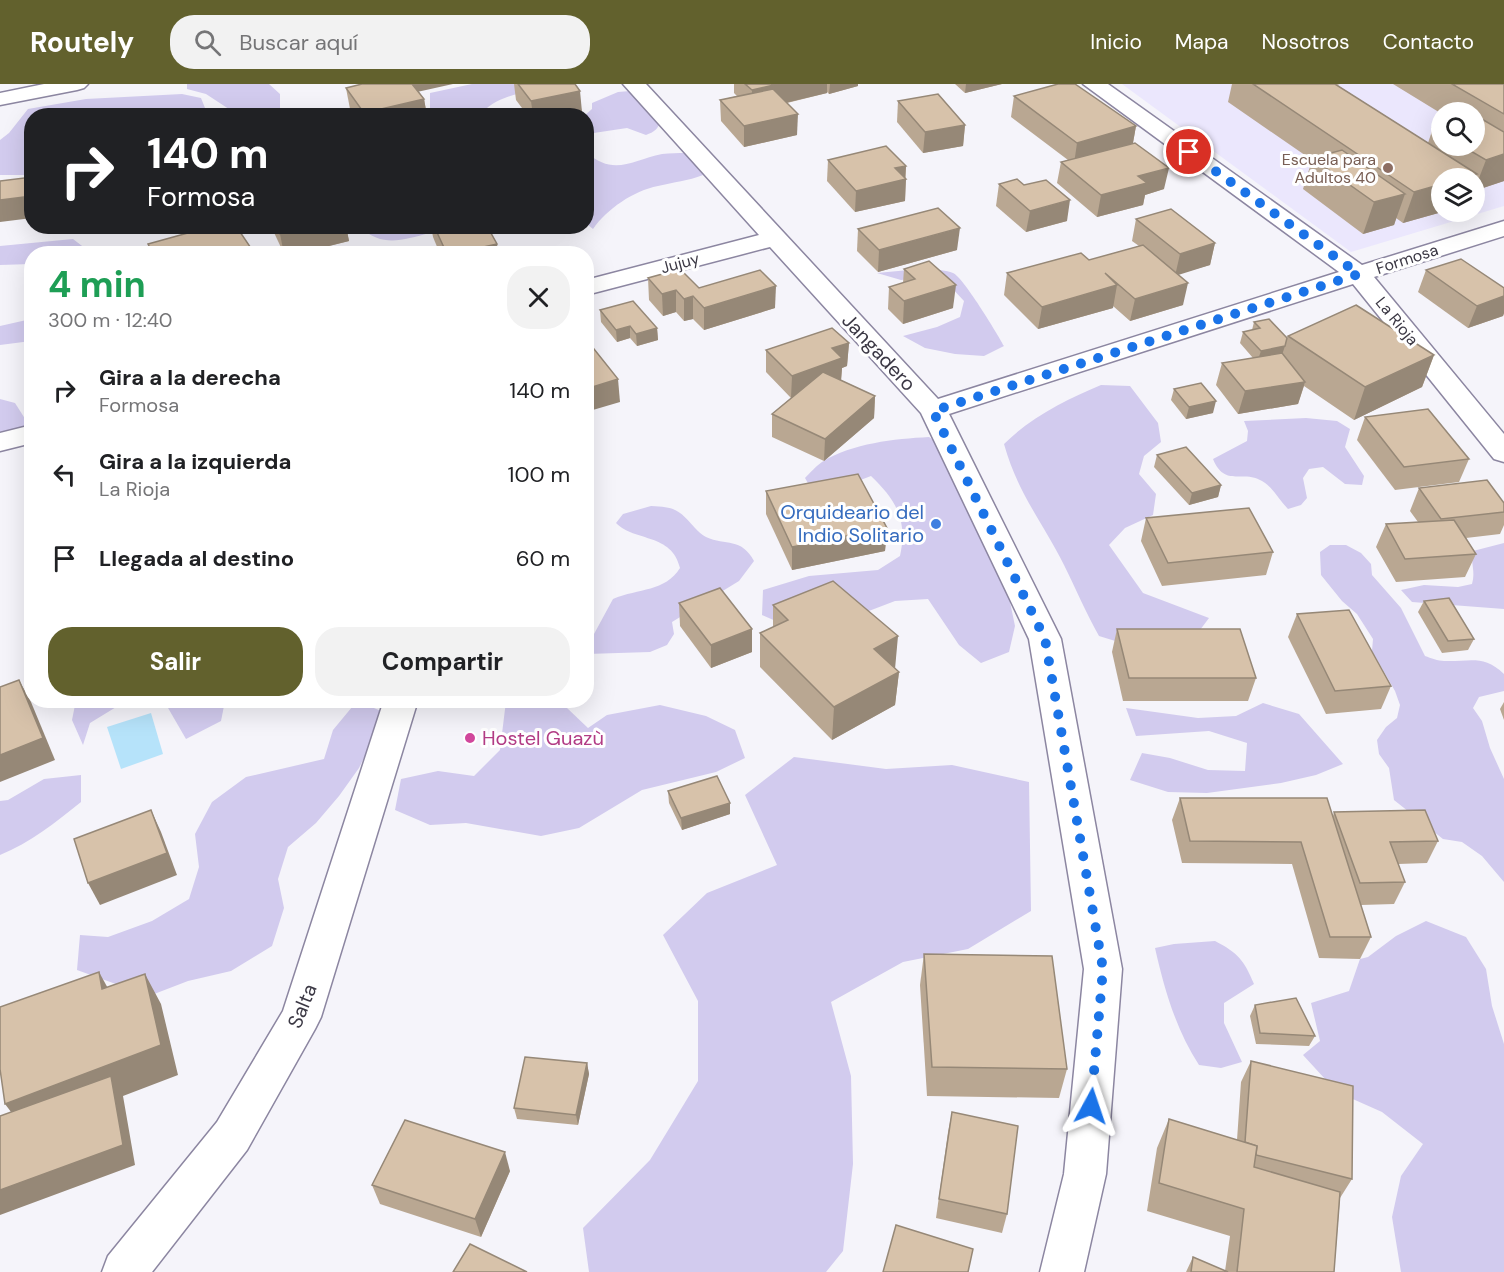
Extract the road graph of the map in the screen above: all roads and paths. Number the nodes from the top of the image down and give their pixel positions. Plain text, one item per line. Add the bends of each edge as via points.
1 (77, 84) edge
2 (634, 84) edge
3 (1094, 84) edge
4 (0, 99) edge
5 (1504, 228) edge
6 (774, 238) junction
7 (1359, 274) junction
8 (594, 286) edge
9 (933, 411) junction
10 (24, 436) edge
11 (0, 442) edge
12 (1504, 453) edge
13 (398, 708) edge
14 (124, 1272) edge
15 (1062, 1272) edge

1 - 4 street
2 - 6 street, Jangadero
3 - 7 street, La Rioja
5 - 7 street, Formosa
6 - 8 street, Jujuy
6 - 9 street, Jangadero
7 - 9 street, Formosa
7 - 12 street, La Rioja
9 - 15 street, Jangadero via 1045,639 1103,969 1084,1174
10 - 11 street
13 - 14 street, Salta via 301,1017 232,1136

